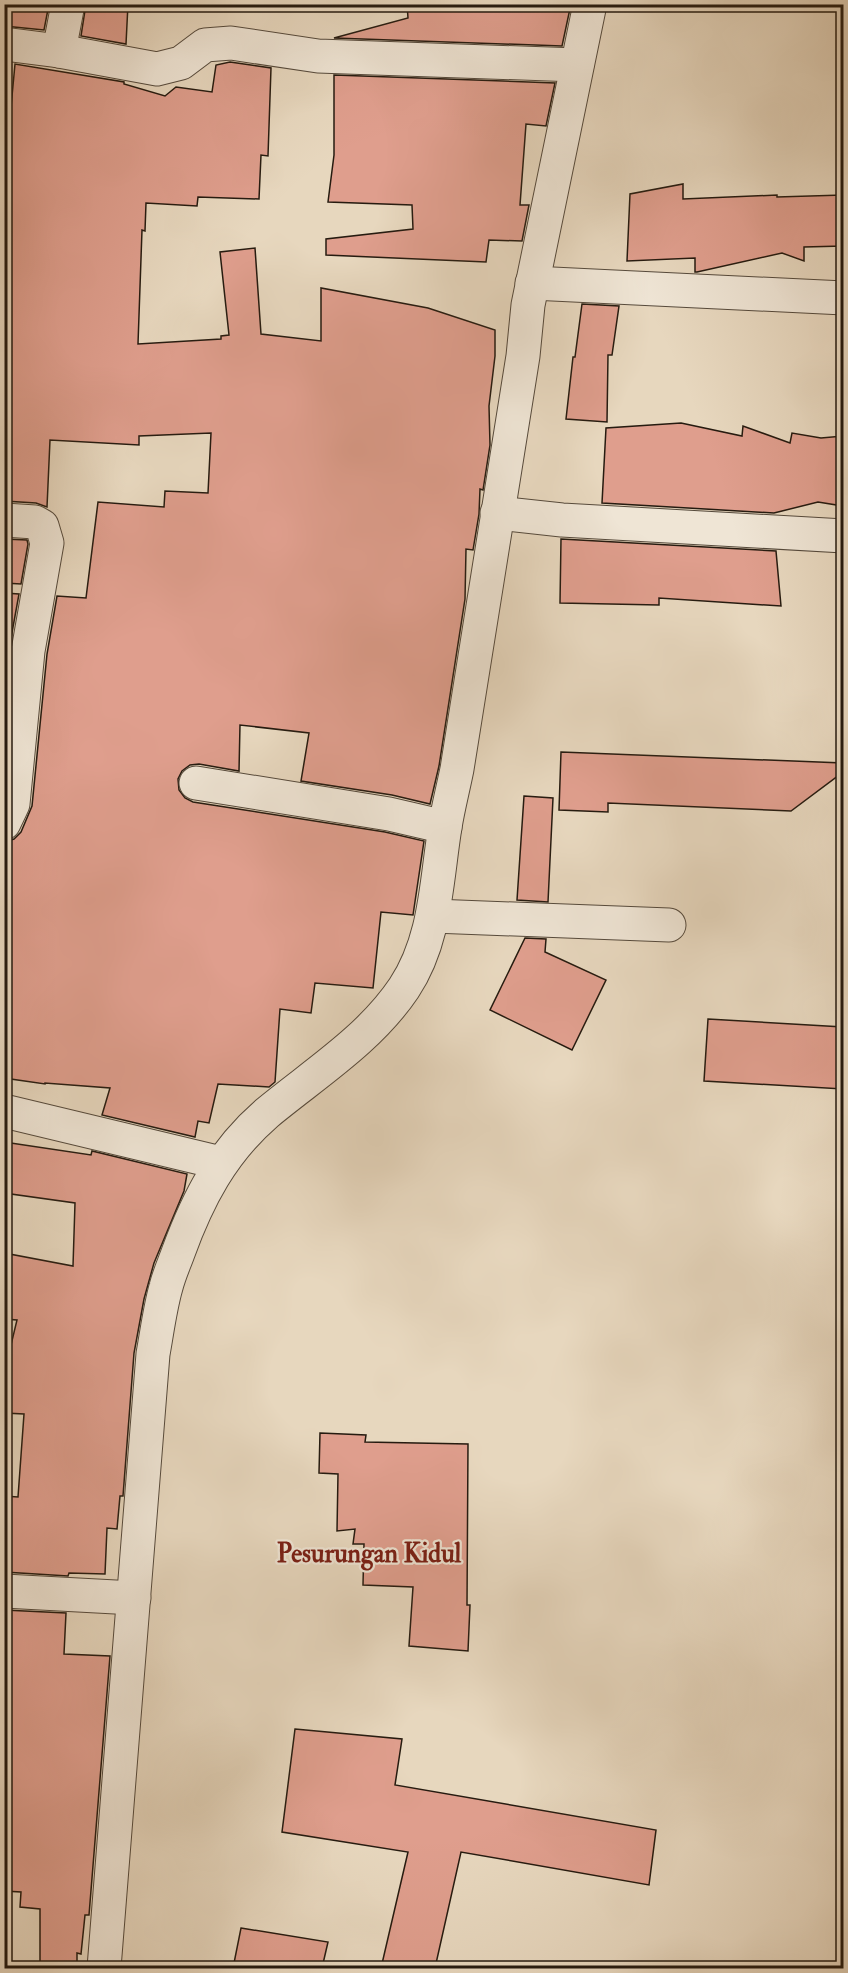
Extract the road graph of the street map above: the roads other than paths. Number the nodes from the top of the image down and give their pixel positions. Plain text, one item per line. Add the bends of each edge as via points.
1 (68, 4) edge
2 (590, 4) edge
3 (4, 44) edge
4 (59, 51) junction
5 (577, 66) junction
6 (536, 283) junction
7 (843, 298) edge
8 (505, 514) junction
9 (4, 520) edge
10 (843, 536) edge
11 (196, 783) dead end
12 (4, 823) edge
13 (445, 827) junction
14 (433, 916) junction
15 (669, 925) dead end
16 (4, 1111) edge
17 (221, 1163) junction
18 (4, 1591) edge
19 (134, 1598) junction
20 (104, 1968) edge

1 - 4 street
2 - 5 street
3 - 4 street
4 - 5 street via 157,69 181,63 205,45 231,43 318,56
5 - 6 street
6 - 7 street
6 - 8 street
8 - 10 street
8 - 13 street
9 - 12 street via 35,522 42,526 47,543 28,651 13,804
11 - 13 street via 389,814
13 - 14 street
14 - 15 street
14 - 17 street via 419,960 376,1022 266,1114
16 - 17 street
17 - 19 street via 204,1190 166,1287 153,1354
18 - 19 street
19 - 20 street

